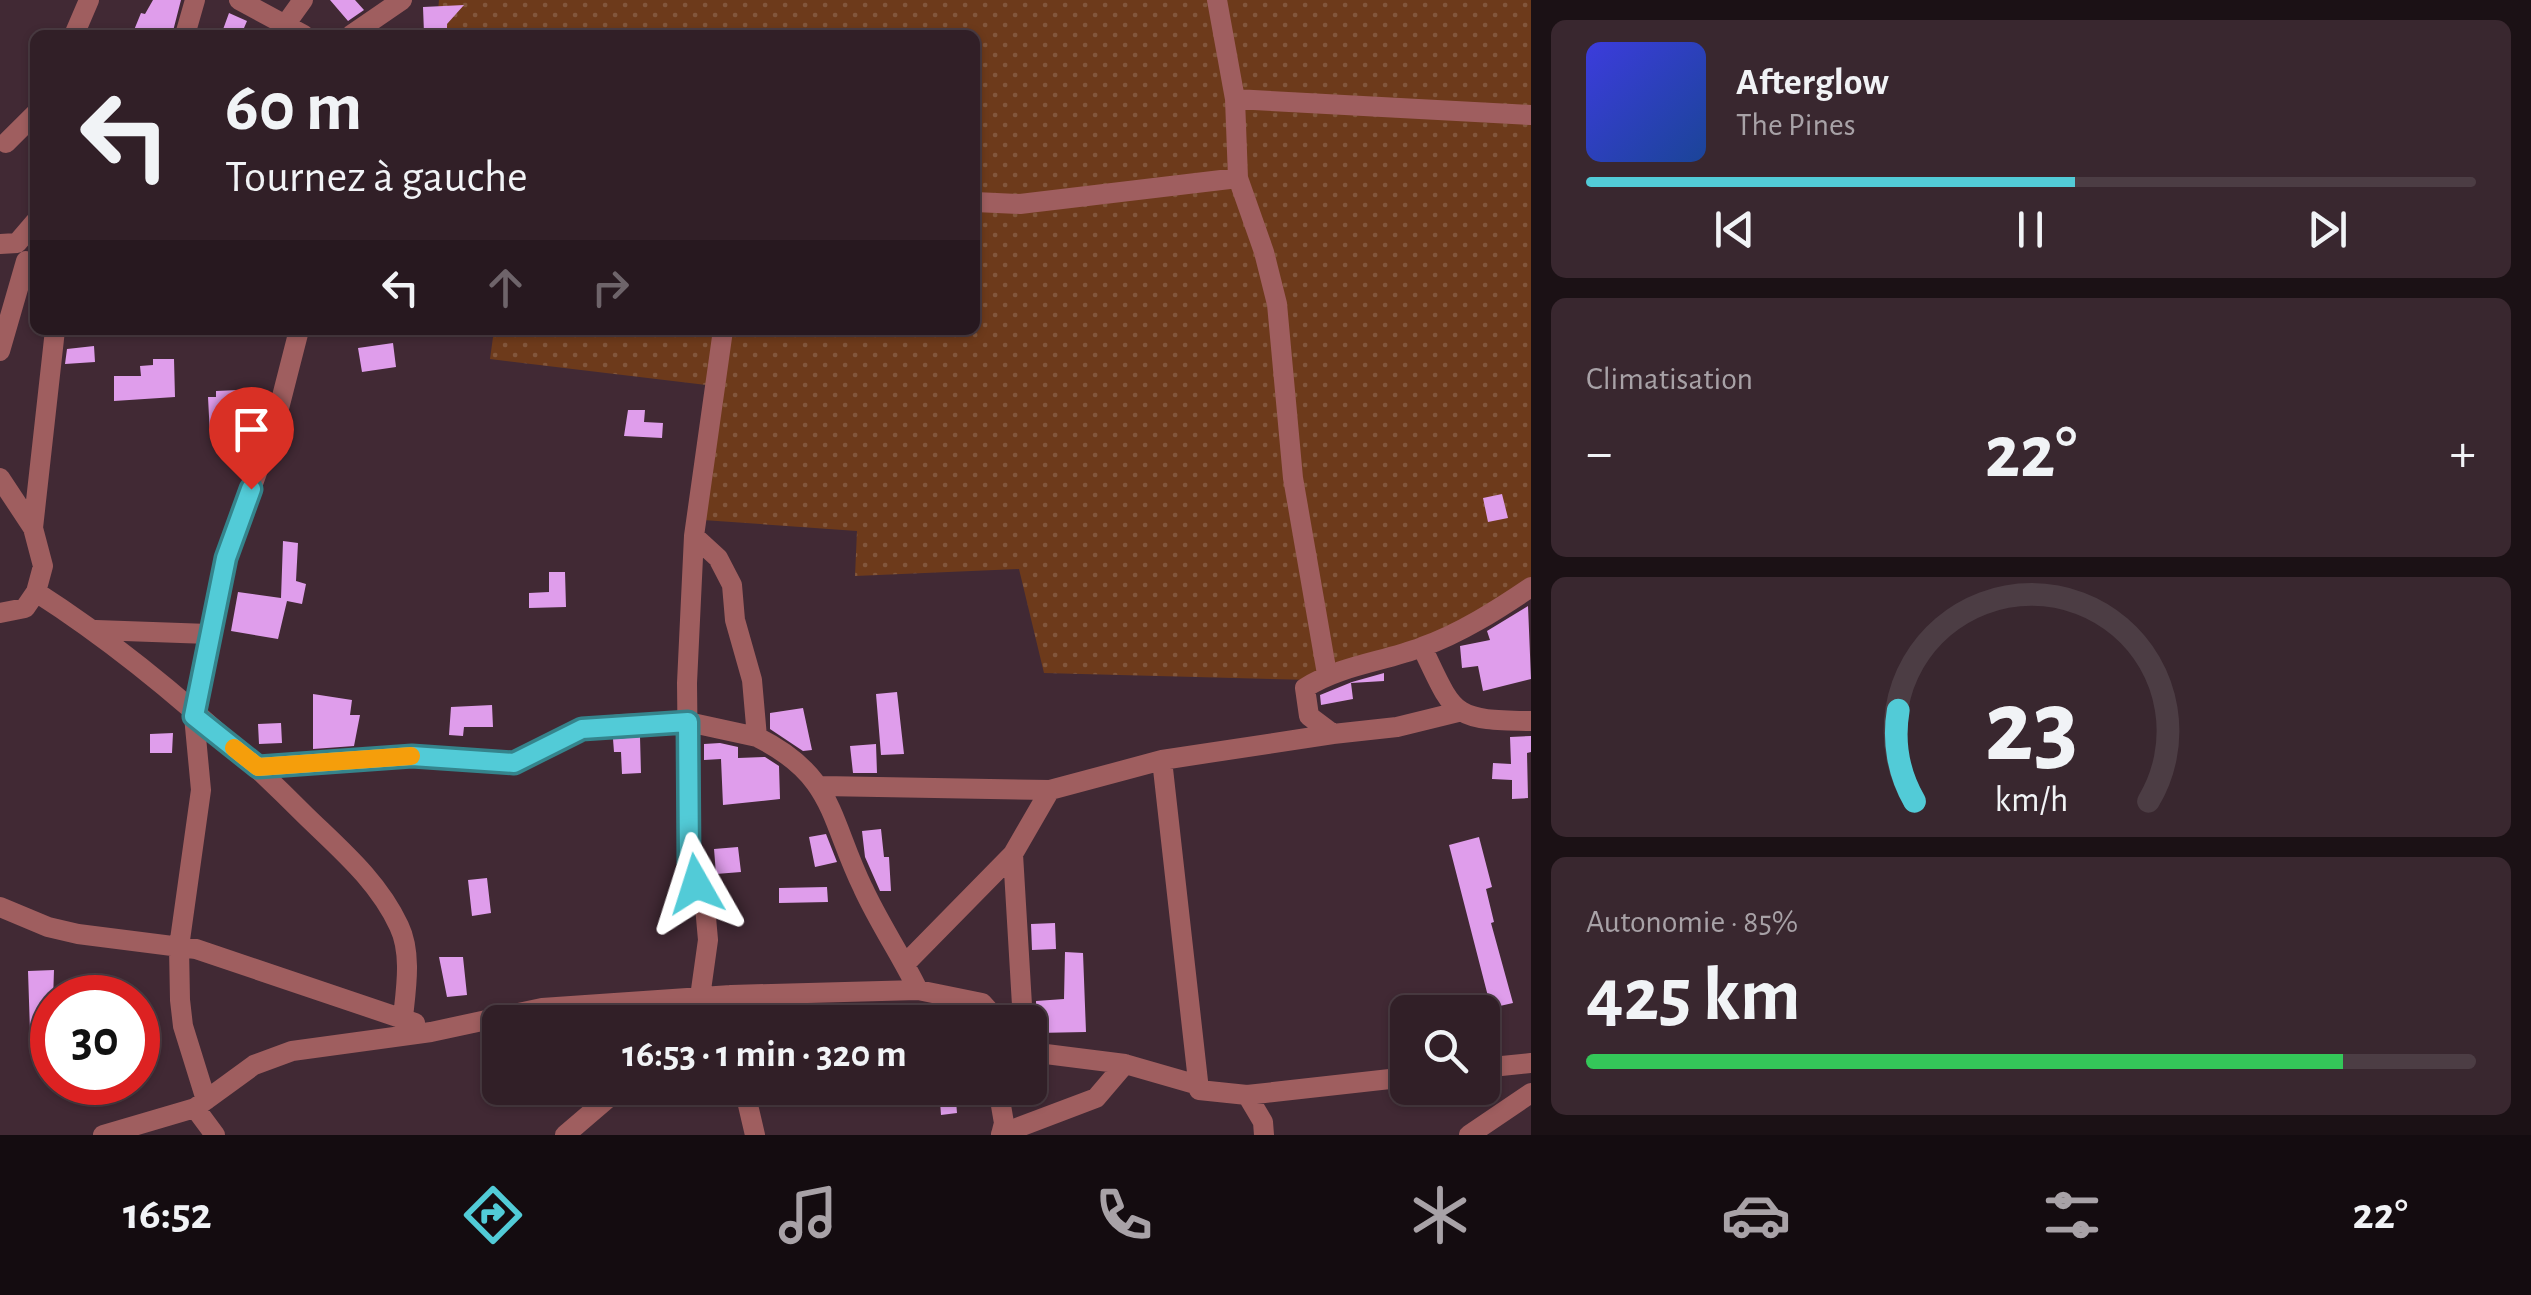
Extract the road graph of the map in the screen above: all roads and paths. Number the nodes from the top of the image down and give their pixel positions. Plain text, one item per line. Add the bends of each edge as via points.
1 (89, 0) edge
2 (195, 0) edge
3 (240, 0) edge
4 (304, 0) edge
5 (402, 0) edge
6 (1216, 0) edge
7 (76, 30) edge
8 (186, 30) edge
9 (295, 30) edge
10 (358, 30) edge
11 (1235, 99) junction
12 (1531, 115) edge
13 (30, 119) edge
14 (30, 140) edge
15 (3, 144) edge
16 (1238, 178) junction
17 (980, 202) edge
18 (30, 229) edge
19 (15, 250) edge
20 (30, 274) edge
21 (54, 335) edge
22 (298, 335) edge
23 (721, 335) edge
24 (0, 350) edge
25 (0, 478) edge
26 (33, 528) junction
27 (694, 536) junction
28 (1531, 587) edge
29 (36, 592) junction
30 (1, 617) edge
31 (96, 630) junction
32 (208, 634) junction
33 (1422, 647) junction
34 (1326, 674) junction
35 (1458, 712) junction
36 (194, 716) junction
37 (1531, 721) edge
38 (688, 722) junction
39 (1333, 734) junction
40 (758, 737) junction
41 (1162, 760) junction
42 (258, 767) junction
43 (822, 786) junction
44 (1050, 790) junction
45 (1013, 854) junction
46 (0, 907) edge
47 (178, 947) junction
48 (906, 964) junction
49 (918, 990) junction
50 (731, 995) junction
51 (700, 997) junction
52 (693, 1005) edge
53 (732, 1005) edge
54 (963, 1005) edge
55 (1021, 1005) edge
56 (403, 1017) junction
57 (431, 1032) junction
58 (1047, 1054) edge
59 (1531, 1062) edge
60 (1125, 1064) junction
61 (1500, 1066) edge
62 (1390, 1079) edge
63 (1198, 1085) junction
64 (1531, 1092) edge
65 (1247, 1096) junction
66 (201, 1104) junction
67 (600, 1105) edge
68 (746, 1105) edge
69 (1001, 1105) edge
70 (103, 1135) edge
71 (215, 1135) edge
72 (565, 1135) edge
73 (755, 1135) edge
74 (1001, 1135) edge
75 (1264, 1135) edge
76 (1469, 1135) edge

1 - 7 street
2 - 8 street
3 - 9 street
4 - 9 street
5 - 10 street
6 - 11 street
11 - 12 street
11 - 16 street
13 - 15 street
14 - 15 street
16 - 17 street via 1020,204
16 - 34 street via 1276,304 1293,478
18 - 19 street
19 - 20 street
19 - 24 street
21 - 26 street
22 - 32 street
23 - 27 street
25 - 26 street
26 - 29 street via 42,566
27 - 38 street
27 - 40 street via 718,558 732,585
28 - 33 street
29 - 30 street via 25,608
29 - 31 street
31 - 32 street
31 - 36 street
32 - 36 street
33 - 34 street
33 - 35 street
34 - 39 street via 1306,688 1309,716
35 - 37 street via 1479,720
35 - 39 street
36 - 42 street
36 - 47 street via 201,790
38 - 40 street
38 - 42 street via 582,729 514,763 412,756
38 - 51 street via 689,862 705,906 708,940
39 - 41 street
40 - 43 street via 792,754
41 - 44 street
41 - 63 street
42 - 56 street via 365,873 402,930
43 - 44 street
43 - 48 street via 863,889
44 - 45 street
45 - 48 street
45 - 55 street
46 - 47 street via 48,927
47 - 56 street
47 - 66 street via 183,1026
48 - 49 street
49 - 50 street
49 - 54 street
50 - 51 street
50 - 53 street
51 - 52 street
51 - 57 street via 542,1008
56 - 57 street
57 - 66 street via 292,1051 254,1064
58 - 60 street
59 - 61 street
60 - 63 street
60 - 74 street via 1096,1098
62 - 65 street
63 - 65 street
64 - 76 street
65 - 75 street
66 - 70 street
66 - 71 street
67 - 72 street
68 - 73 street
69 - 74 street

